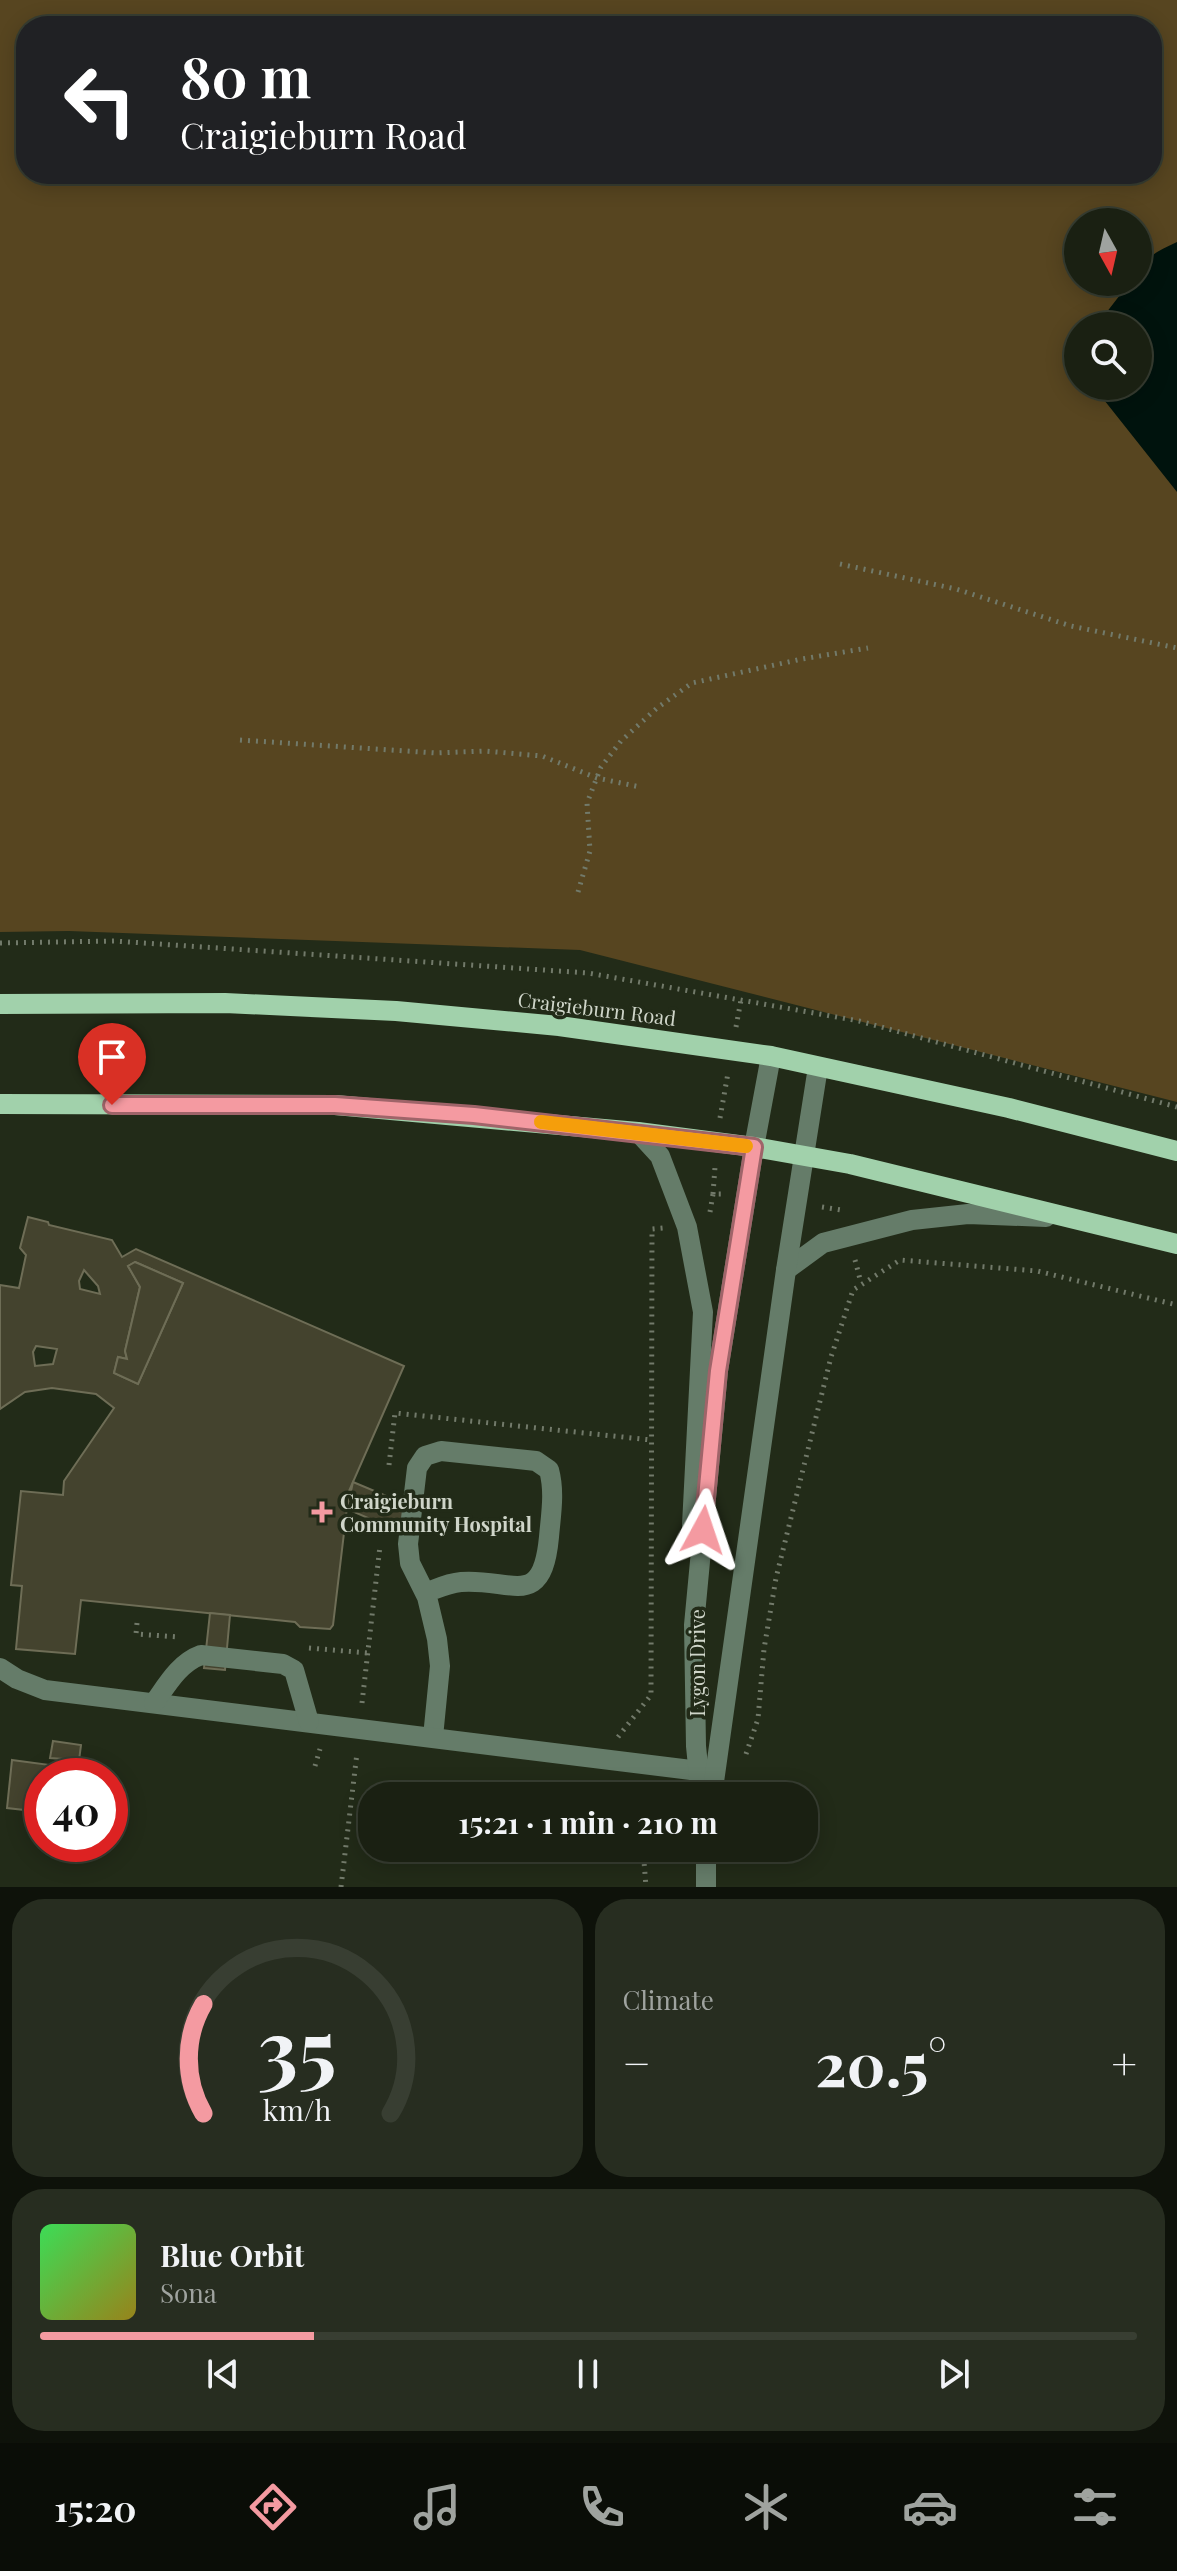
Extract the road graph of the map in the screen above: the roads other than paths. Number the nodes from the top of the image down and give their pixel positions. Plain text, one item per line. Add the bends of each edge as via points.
1 (0, 1004) edge
2 (771, 1056) junction
3 (818, 1067) junction
4 (0, 1104) edge
5 (638, 1132) junction
6 (754, 1147) junction
7 (1177, 1151) edge
8 (804, 1156) junction
9 (1077, 1218) junction
10 (1177, 1244) edge
11 (786, 1270) junction
12 (425, 1593) junction
13 (694, 1625) junction
14 (0, 1668) edge
15 (154, 1703) junction
16 (309, 1722) junction
17 (433, 1737) junction
18 (699, 1771) junction
19 (700, 1782) edge
20 (714, 1782) edge
21 (706, 1862) edge
22 (706, 1887) edge

1 - 2 main road, Craigieburn Road via 225,1003 396,1011 559,1026
2 - 3 main road, Craigieburn Road
2 - 6 street, Lygon Drive
3 - 7 main road, Craigieburn Road
3 - 8 street, Lygon Drive
4 - 5 main road via 335,1105
5 - 6 main road
5 - 13 street via 660,1156 687,1227 703,1312 691,1506
6 - 8 main road
6 - 13 street, Lygon Drive via 718,1371
8 - 9 main road
8 - 11 street, Lygon Drive
9 - 10 main road
9 - 11 street via 968,1214 912,1220 823,1243
11 - 20 street, Lygon Drive
12 - 12 street via 410,1563 408,1544 417,1468 425,1456 441,1451 536,1461 549,1470 553,1486 546,1565 537,1580 525,1586 461,1582
12 - 17 street via 440,1666
13 - 18 street, Lygon Drive
14 - 15 street via 45,1690
15 - 16 street
15 - 16 street via 180,1668 201,1655 283,1664 294,1670
16 - 17 street
17 - 18 street
18 - 19 street, Lygon Drive
21 - 22 street

